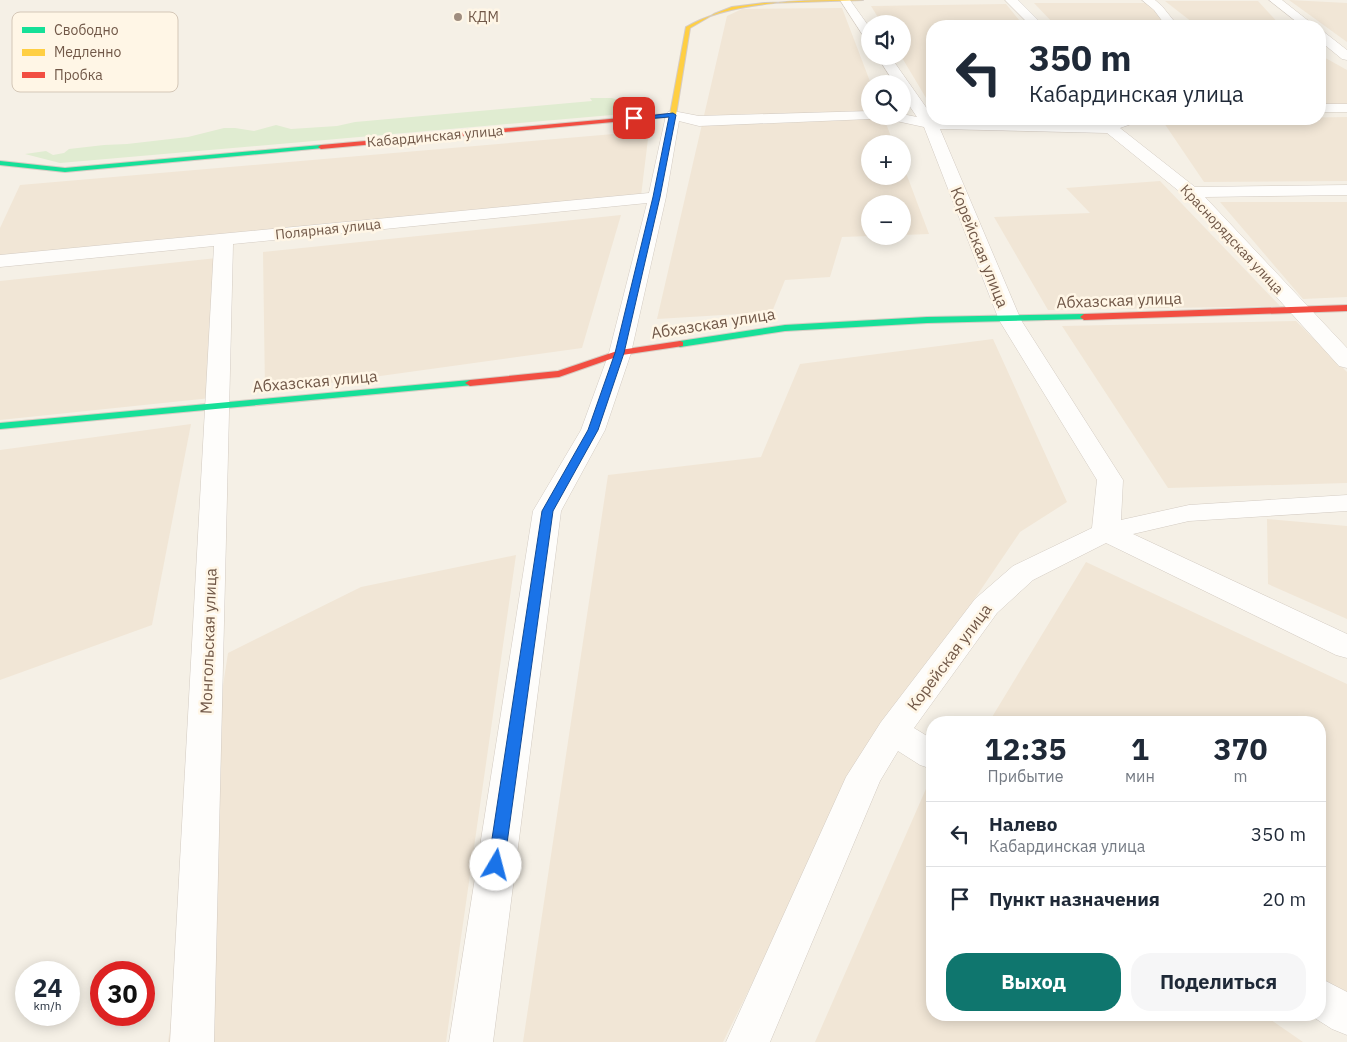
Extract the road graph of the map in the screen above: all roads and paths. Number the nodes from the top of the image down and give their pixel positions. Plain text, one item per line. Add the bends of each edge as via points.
1 (845, 0) edge
2 (861, 0) edge
3 (1011, 0) edge
4 (1148, 0) edge
5 (1275, 0) edge
6 (1032, 20) edge
7 (1167, 20) edge
8 (1301, 20) edge
9 (861, 24) edge
10 (1326, 40) edge
11 (1347, 56) edge
12 (911, 97) edge
13 (1326, 108) edge
14 (1347, 108) edge
15 (673, 115) junction
16 (861, 115) edge
17 (926, 118) edge
18 (911, 120) edge
19 (926, 123) edge
20 (930, 125) edge
21 (965, 125) edge
22 (1115, 125) edge
23 (1109, 127) junction
24 (0, 163) edge
25 (1347, 190) edge
26 (1191, 192) junction
27 (656, 197) junction
28 (224, 239) junction
29 (0, 262) edge
30 (1347, 308) edge
31 (1298, 310) junction
32 (1010, 320) junction
33 (620, 353) junction
34 (1347, 361) edge
35 (218, 405) junction
36 (0, 426) edge
37 (1347, 503) edge
38 (1106, 532) junction
39 (1347, 647) edge
40 (893, 732) junction
41 (926, 752) edge
42 (1326, 1002) edge
43 (1347, 1015) edge
44 (192, 1042) edge
45 (471, 1042) edge
46 (748, 1042) edge

1 - 2 street
1 - 9 street
1 - 15 street via 731,6 688,27
3 - 6 street
4 - 7 street
5 - 8 street
10 - 11 street
12 - 17 street, Корейская улица
13 - 14 street
15 - 16 street, Кабардинская улица via 699,121
15 - 24 street, Кабардинская улица via 65,170
15 - 27 street
18 - 19 street
20 - 32 street, Корейская улица
21 - 23 street
22 - 23 street
23 - 26 street, Краснорядская улица
25 - 26 street
26 - 31 street, Краснорядская улица
27 - 28 street, Полярная улица
27 - 33 street
28 - 29 street, Полярная улица
28 - 35 street, Монгольская улица
30 - 31 street, Абхазская улица
31 - 32 street, Абхазская улица
31 - 34 street, Краснорядская улица
32 - 33 street, Абхазская улица via 927,320 785,328
32 - 38 street, Корейская улица via 1110,480
33 - 35 street, Абхазская улица via 559,374
33 - 45 street via 593,430 547,511
35 - 36 street, Абхазская улица
35 - 44 street, Монгольская улица
37 - 38 street via 1189,513
38 - 39 street
38 - 40 street, Корейская улица via 1023,573 986,606
40 - 41 street
40 - 46 street, Корейская улица via 864,777
42 - 43 street

